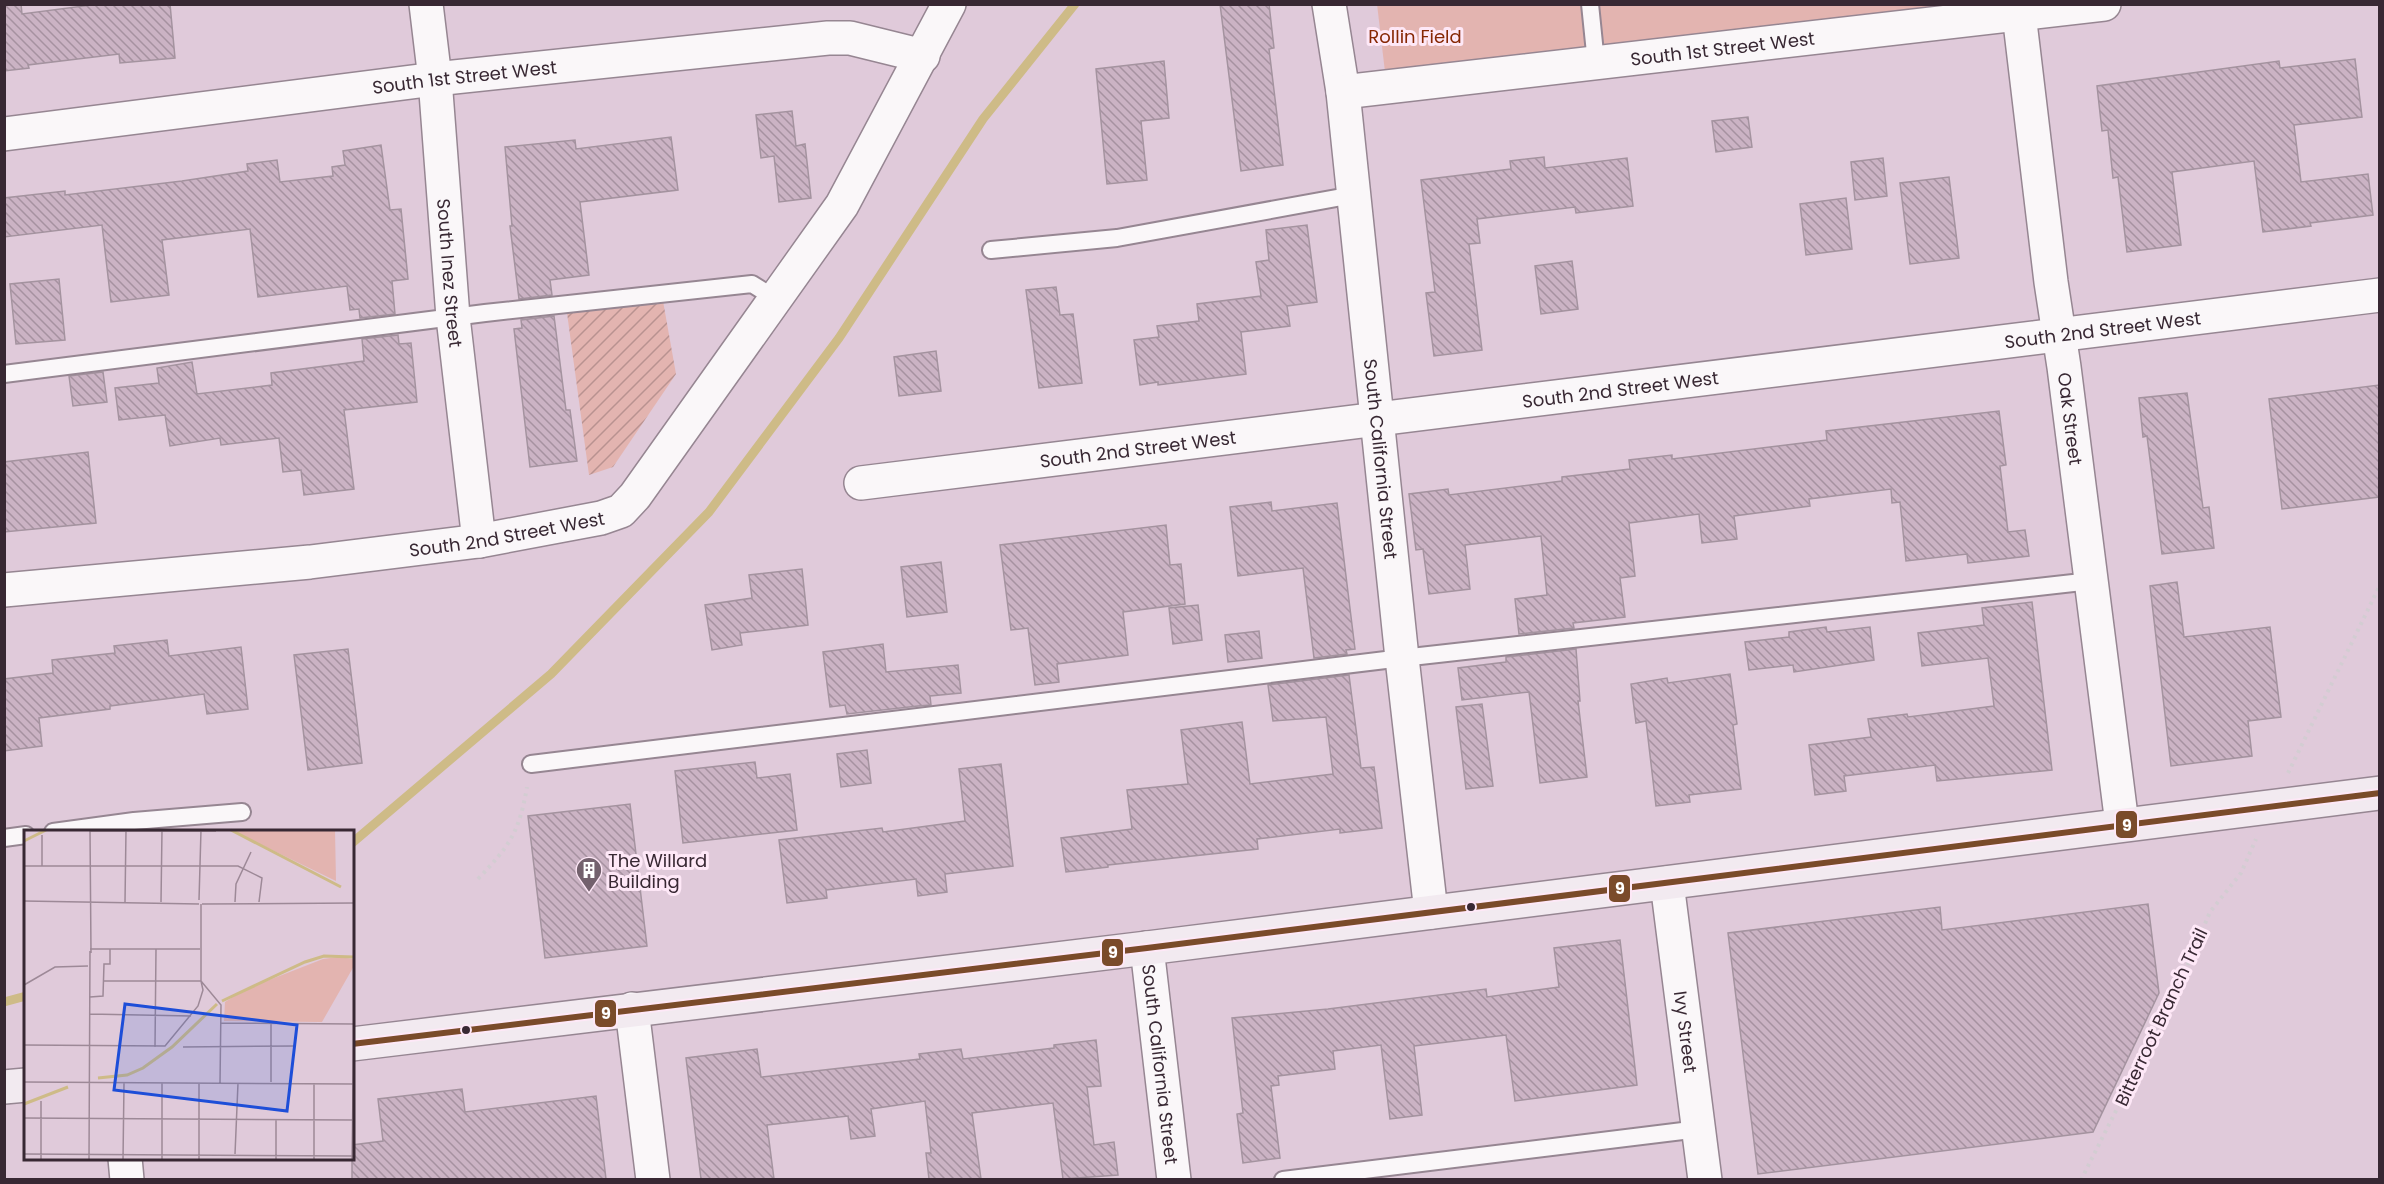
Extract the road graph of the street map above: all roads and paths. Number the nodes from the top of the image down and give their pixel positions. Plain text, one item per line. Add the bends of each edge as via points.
1 (426, 4) edge
2 (949, 4) edge
3 (1329, 4) edge
4 (1590, 4) edge
5 (2104, 4) edge
6 (2019, 14) junction
7 (923, 56) junction
8 (1596, 63) junction
9 (435, 79) junction
10 (1343, 92) junction
11 (4, 134) edge
12 (1353, 195) junction
13 (991, 250) dead end
14 (2379, 296) edge
15 (776, 298) junction
16 (453, 317) junction
17 (2058, 335) junction
18 (4, 374) edge
19 (1378, 419) junction
20 (861, 483) dead end
21 (479, 541) junction
22 (2091, 581) junction
23 (2379, 585) edge
24 (4, 590) edge
25 (1402, 658) junction
26 (531, 764) joint
27 (2290, 768) dead end
28 (2379, 793) edge
29 (242, 812) dead end
30 (2122, 824) junction
31 (61, 830) edge
32 (24, 835) edge
33 (4, 838) edge
34 (2247, 860) dead end
35 (478, 879) dead end
36 (1667, 883) junction
37 (1431, 912) junction
38 (1147, 948) junction
39 (632, 1009) junction
40 (354, 1044) edge
41 (24, 1084) edge
42 (4, 1087) edge
43 (1699, 1129) junction
44 (124, 1160) edge
45 (127, 1179) edge
46 (653, 1179) edge
47 (1174, 1179) edge
48 (1283, 1179) edge
49 (1705, 1179) edge
50 (2081, 1179) edge

1 - 9 street, South Inez Street
2 - 7 street, South 2nd Street West
3 - 10 street, South California Street
4 - 8 lane
5 - 6 street, South 1st Street West
6 - 8 street, South 1st Street West
6 - 17 street, Oak Street
7 - 9 street, South 1st Street West via 850,38 828,38
7 - 15 street, South 2nd Street West via 843,205
8 - 10 street, South 1st Street West
9 - 11 street, South 1st Street West
9 - 16 street, South Inez Street
10 - 12 street, South California Street
12 - 13 lane via 1118,238
12 - 19 street, South California Street
14 - 17 street, South 2nd Street West
15 - 16 lane via 752,284
15 - 21 street, South 2nd Street West via 621,511
16 - 18 lane
16 - 21 street, South Inez Street
17 - 19 street, South 2nd Street West
17 - 22 street, Oak Street
19 - 20 street, South 2nd Street West
19 - 25 street, South California Street
21 - 24 street, South 2nd Street West via 310,562
22 - 25 lane
22 - 30 street, Oak Street
23 - 27 path
25 - 26 lane
25 - 37 street, South California Street
26 - 35 path via 521,819 505,850
28 - 30 main road
29 - 31 lane
30 - 36 main road
32 - 33 lane
34 - 50 path, Bitterroot Branch Trail via 2210,912 2176,992
36 - 37 main road
36 - 43 street, Ivy Street
37 - 38 main road
38 - 39 main road
38 - 47 street, South California Street
39 - 40 main road
39 - 46 street
41 - 42 main road
43 - 48 lane
43 - 49 street, Ivy Street
44 - 45 street

